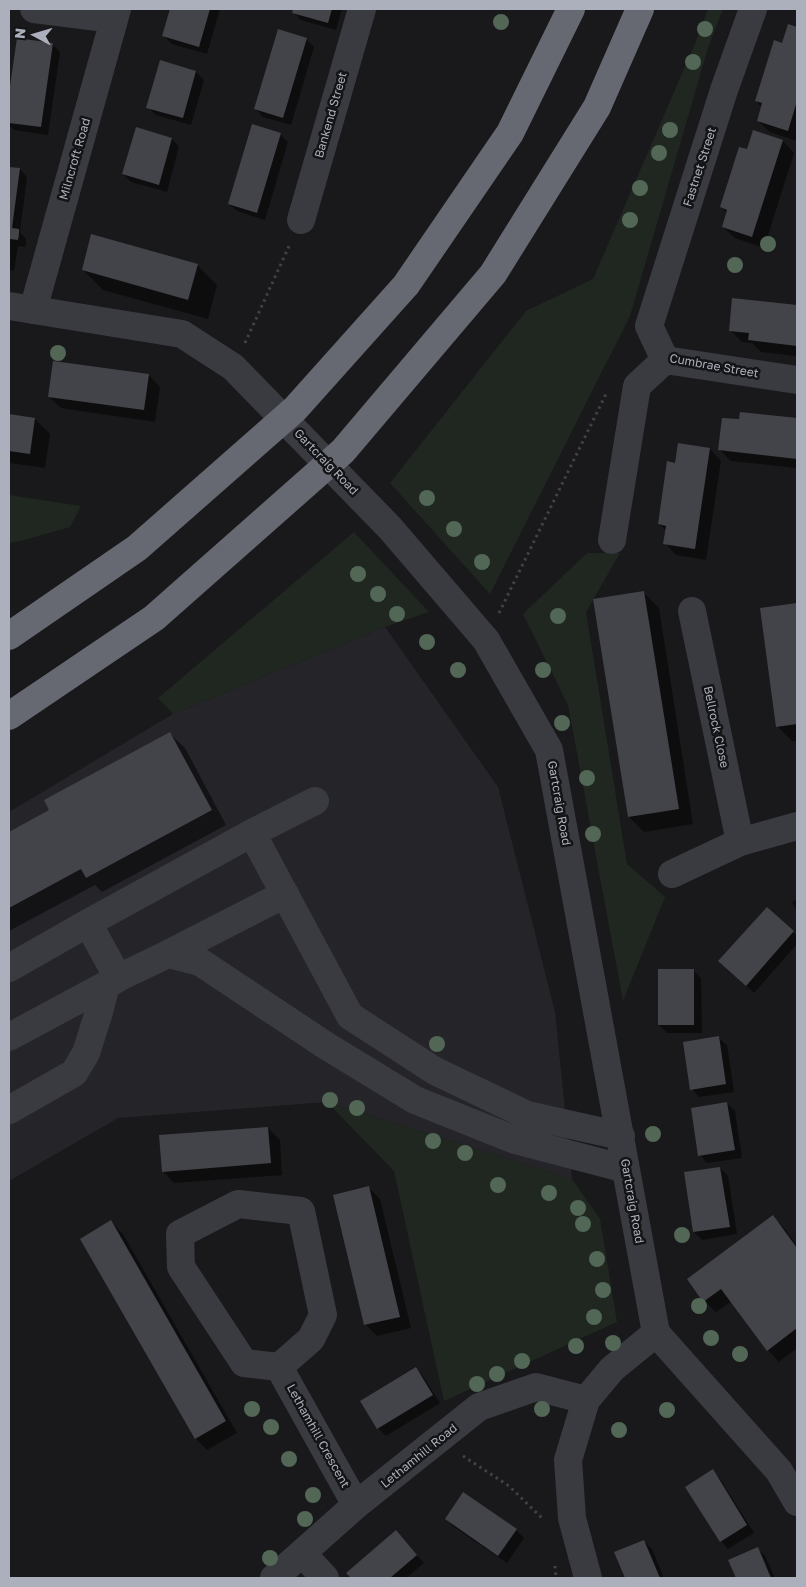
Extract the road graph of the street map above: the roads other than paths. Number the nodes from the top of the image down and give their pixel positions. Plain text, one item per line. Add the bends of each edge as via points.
1 (34, 9) edge
2 (362, 9) edge
3 (571, 9) edge
4 (640, 9) edge
5 (753, 9) edge
6 (116, 14) edge
7 (301, 220) road end
8 (21, 308) edge
9 (649, 326) joint
10 (665, 360) junction
11 (797, 380) edge
12 (612, 540) dead end
13 (692, 611) dead end
14 (9, 636) edge
15 (9, 716) edge
16 (315, 801) dead end
17 (797, 826) edge
18 (252, 833) junction
19 (740, 842) junction
20 (672, 874) dead end
21 (285, 894) junction
22 (88, 923) junction
23 (168, 954) junction
24 (9, 968) edge
25 (112, 981) junction
26 (9, 1037) edge
27 (9, 1110) edge
28 (620, 1136) junction
29 (626, 1169) junction
30 (656, 1332) junction
31 (279, 1367) junction
32 (586, 1400) junction
33 (788, 1463) edge
34 (797, 1502) edge
35 (356, 1506) junction
36 (302, 1553) junction
37 (274, 1578) edge
38 (325, 1578) edge
39 (588, 1578) edge

1 - 6 street
2 - 7 street, Bankend Street
3 - 14 highway via 510,133 406,285 354,344 295,409 137,548
4 - 15 highway via 597,107 493,274 344,451 154,618
5 - 9 street, Fastnet Street
6 - 8 street, Milncroft Road
8 - 28 street, Gartcraig Road via 182,334 234,367 390,528 486,640 550,750
9 - 10 street, Cumbrae Street
10 - 11 street, Cumbrae Street
10 - 12 street via 637,386
13 - 19 street, Bellrock Close
16 - 18 street
17 - 19 street
18 - 21 street
18 - 22 street
19 - 20 street
21 - 23 street
21 - 28 street via 350,1016 435,1071 526,1115
22 - 24 street
22 - 25 street
23 - 25 street
23 - 29 street via 200,962 415,1100 515,1140
25 - 26 street
25 - 27 street via 86,1054 74,1073
28 - 29 street, Gartcraig Road
29 - 30 street, Gartcraig Road
30 - 32 street via 612,1369
30 - 33 street
31 - 31 street via 244,1363 181,1267 180,1234 238,1204 301,1211 323,1315 312,1339
31 - 35 street, Lethamhill Crescent
32 - 35 street, Lethamhill Road via 536,1387 479,1407
32 - 39 street via 568,1460 572,1518
33 - 34 street
35 - 36 street, Lethamhill Road
36 - 37 street, Lethamhill Road
36 - 38 street

